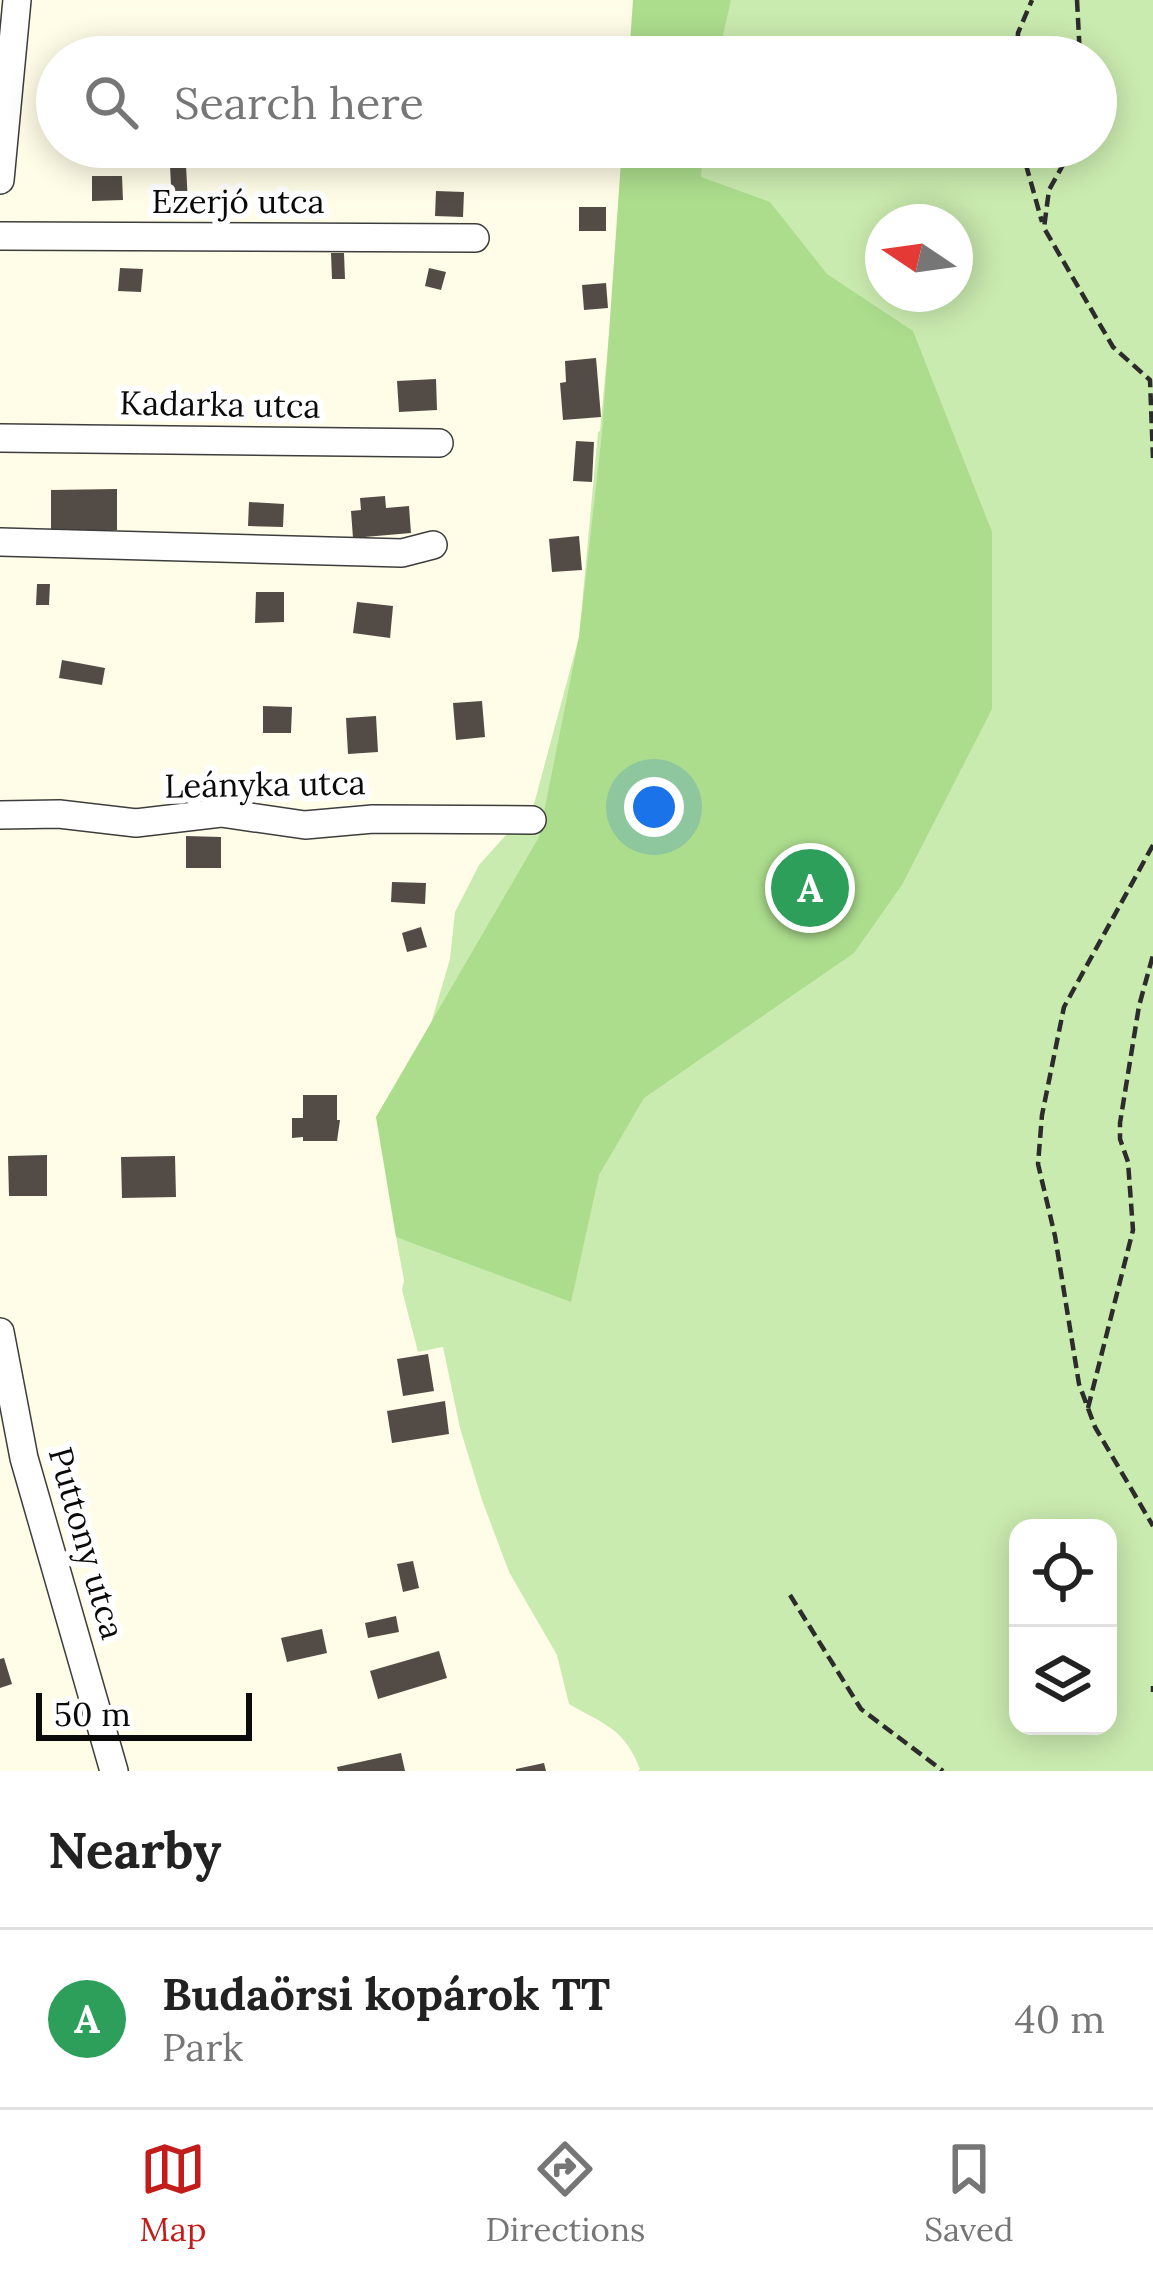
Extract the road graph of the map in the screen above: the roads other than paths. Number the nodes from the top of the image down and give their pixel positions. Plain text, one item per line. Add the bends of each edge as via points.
1 (17, 0) edge
2 (0, 180) edge
3 (0, 236) edge
4 (475, 238) dead end
5 (0, 438) edge
6 (439, 443) dead end
7 (0, 542) edge
8 (433, 545) dead end
9 (0, 815) edge
10 (532, 820) dead end
11 (0, 1331) edge
12 (114, 1771) edge

1 - 2 street
3 - 4 street, Ezerjó utca
5 - 6 street, Kadarka utca
7 - 8 street via 403,553
9 - 10 street, Leányka utca via 136,823 221,813 305,825
11 - 12 street, Puttony utca via 24,1458

